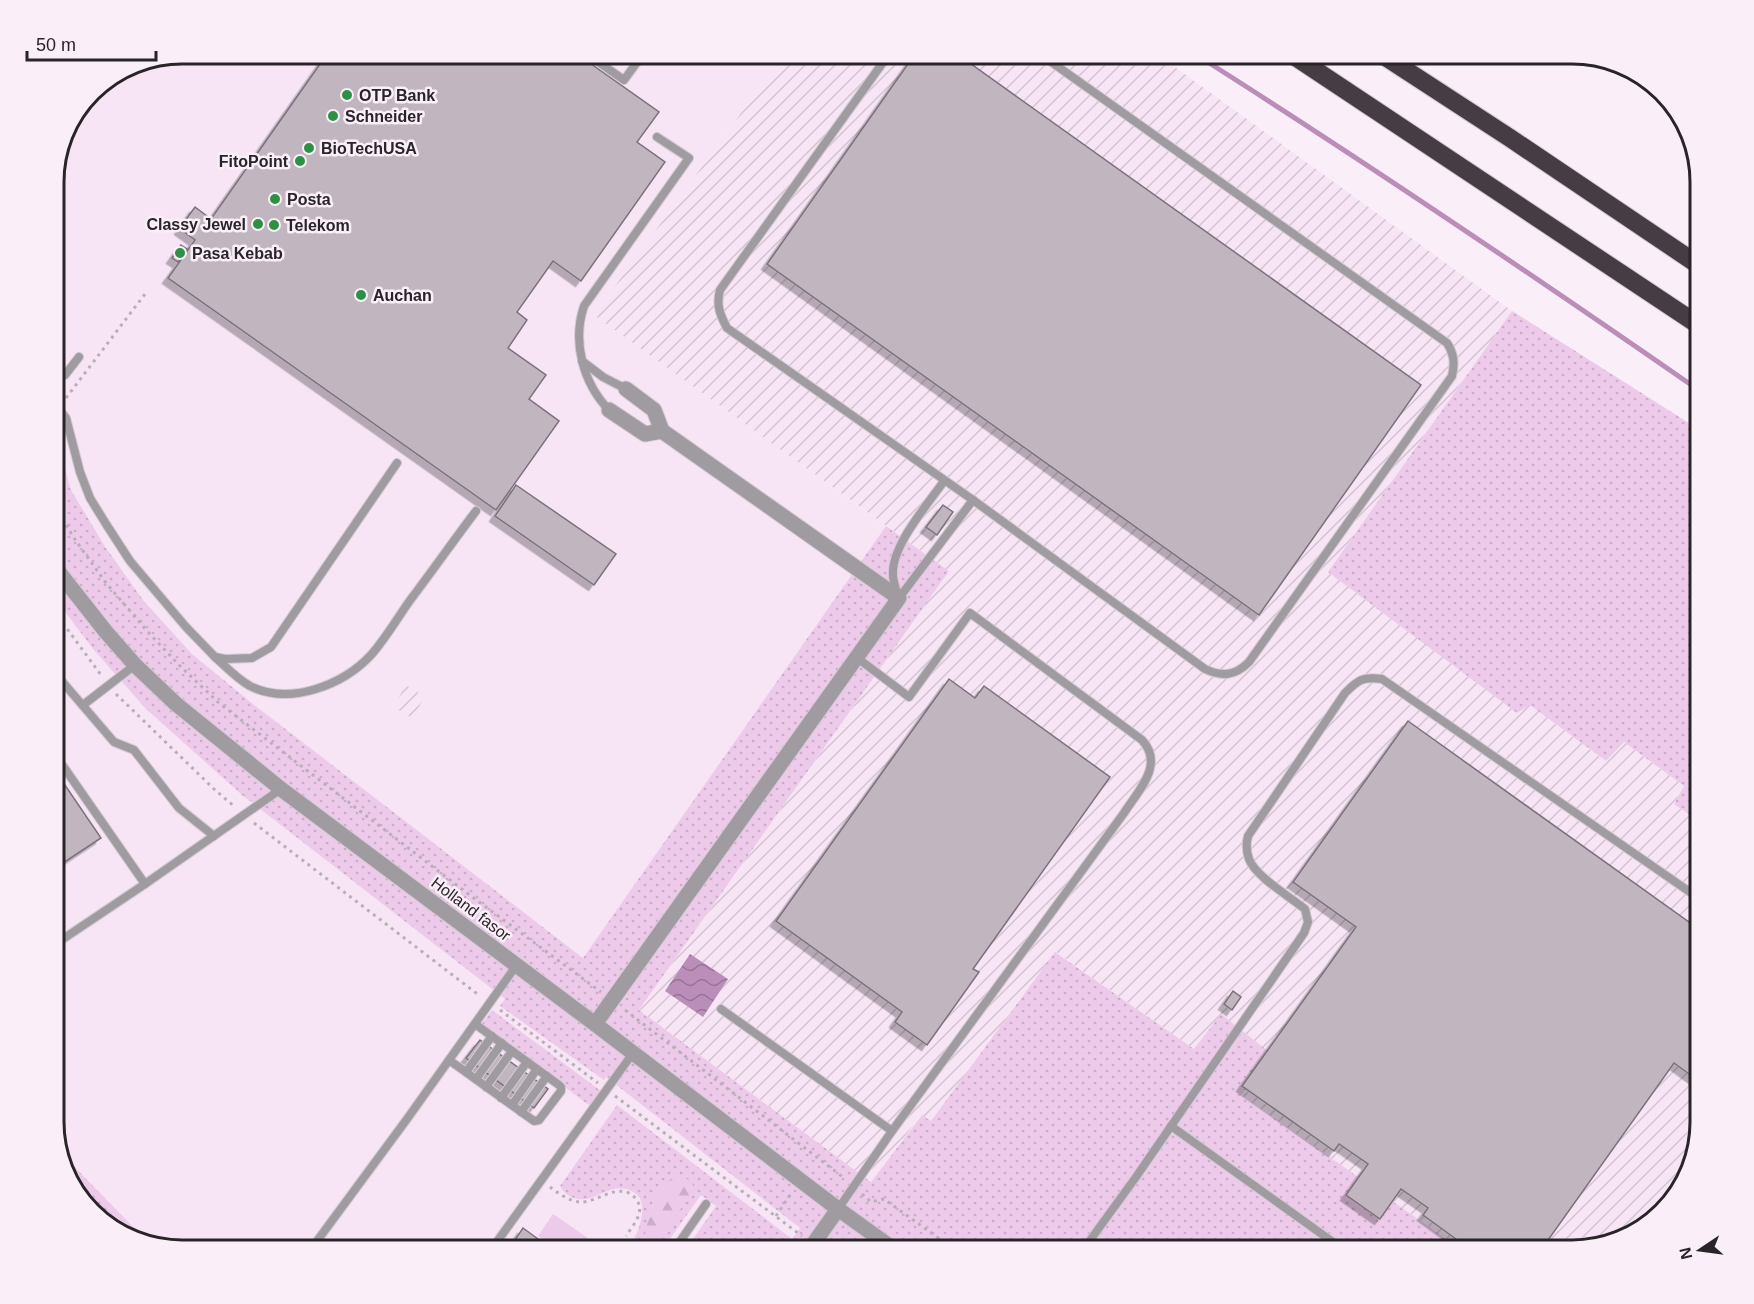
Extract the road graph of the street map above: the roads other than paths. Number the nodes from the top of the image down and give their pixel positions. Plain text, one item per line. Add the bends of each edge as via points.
1 (601, 64) edge
2 (636, 64) edge
3 (882, 64) edge
4 (1054, 64) edge
5 (1306, 64) edge
6 (1396, 64) edge
7 (657, 137) dead end
8 (1690, 259) edge
9 (1690, 319) edge
10 (79, 357) dead end
11 (582, 361) junction
12 (65, 375) edge
13 (626, 389) joint
14 (609, 410) joint
15 (65, 417) edge
16 (662, 431) junction
17 (398, 463) dead end
18 (944, 481) junction
19 (973, 500) junction
20 (476, 511) dead end
21 (65, 580) edge
22 (898, 598) junction
23 (215, 657) junction
24 (856, 657) junction
25 (135, 665) junction
26 (65, 685) edge
27 (82, 705) junction
28 (65, 769) edge
29 (281, 789) junction
30 (214, 836) junction
31 (146, 884) junction
32 (1690, 892) edge
33 (65, 938) edge
34 (516, 966) junction
35 (721, 1009) dead end
36 (475, 1024) junction
37 (595, 1024) junction
38 (492, 1036) junction
39 (502, 1043) junction
40 (512, 1051) junction
41 (633, 1053) junction
42 (449, 1060) junction
43 (527, 1062) junction
44 (537, 1069) junction
45 (466, 1072) junction
46 (547, 1076) junction
47 (476, 1079) junction
48 (486, 1087) junction
49 (501, 1098) junction
50 (512, 1105) junction
51 (521, 1112) junction
52 (1171, 1126) junction
53 (892, 1131) junction
54 (706, 1204) dead end
55 (838, 1209) junction
56 (318, 1240) edge
57 (498, 1240) edge
58 (682, 1240) edge
59 (816, 1240) edge
60 (882, 1240) edge
61 (1090, 1240) edge
62 (1330, 1240) edge

1 - 2 lane via 624,80
3 - 18 lane via 720,290 718,308 727,328
4 - 19 lane via 1447,342 1454,366 1452,376 1256,652 1243,668 1233,673 1214,674 1205,669
5 - 9 highway
6 - 8 highway
7 - 11 lane via 689,158 584,306 578,332
10 - 12 lane
11 - 13 lane
11 - 14 lane via 592,387
13 - 16 street via 654,410
14 - 16 street via 645,434
15 - 23 lane via 80,472 106,524 157,594
16 - 22 street
17 - 23 lane via 271,647 252,658
18 - 19 lane
18 - 22 lane via 898,551 893,576
19 - 22 lane
20 - 23 lane via 371,654 343,678 311,690 272,692 241,681
21 - 25 street, Holland fasor
22 - 24 street
24 - 37 street
24 - 53 lane via 909,697 970,613 1142,740 1152,761 1148,777 1124,813
25 - 27 lane
25 - 29 street, Holland fasor via 176,704
26 - 27 lane
27 - 30 lane via 114,742 134,750 179,808
28 - 31 lane
29 - 30 lane
29 - 34 street, Holland fasor
30 - 31 lane
31 - 33 lane
32 - 52 lane via 1382,679 1357,681 1248,836 1246,848 1256,871 1305,909 1308,922 1304,933
34 - 36 lane
34 - 37 street, Holland fasor
35 - 53 lane
36 - 38 lane
36 - 42 lane
37 - 41 street, Holland fasor
38 - 39 lane
38 - 45 lane
39 - 40 lane
39 - 47 lane
40 - 43 lane
40 - 48 lane
41 - 55 street, Holland fasor
41 - 57 lane
42 - 45 lane
42 - 56 lane
43 - 44 lane
43 - 49 lane
44 - 46 lane
44 - 50 lane
45 - 47 lane
46 - 51 lane
46 - 51 lane via 561,1090 537,1122
47 - 48 lane
48 - 49 lane
49 - 50 lane
50 - 51 lane
52 - 61 lane
52 - 62 lane
53 - 55 lane
54 - 58 lane
55 - 59 street
55 - 60 street, Holland fasor

